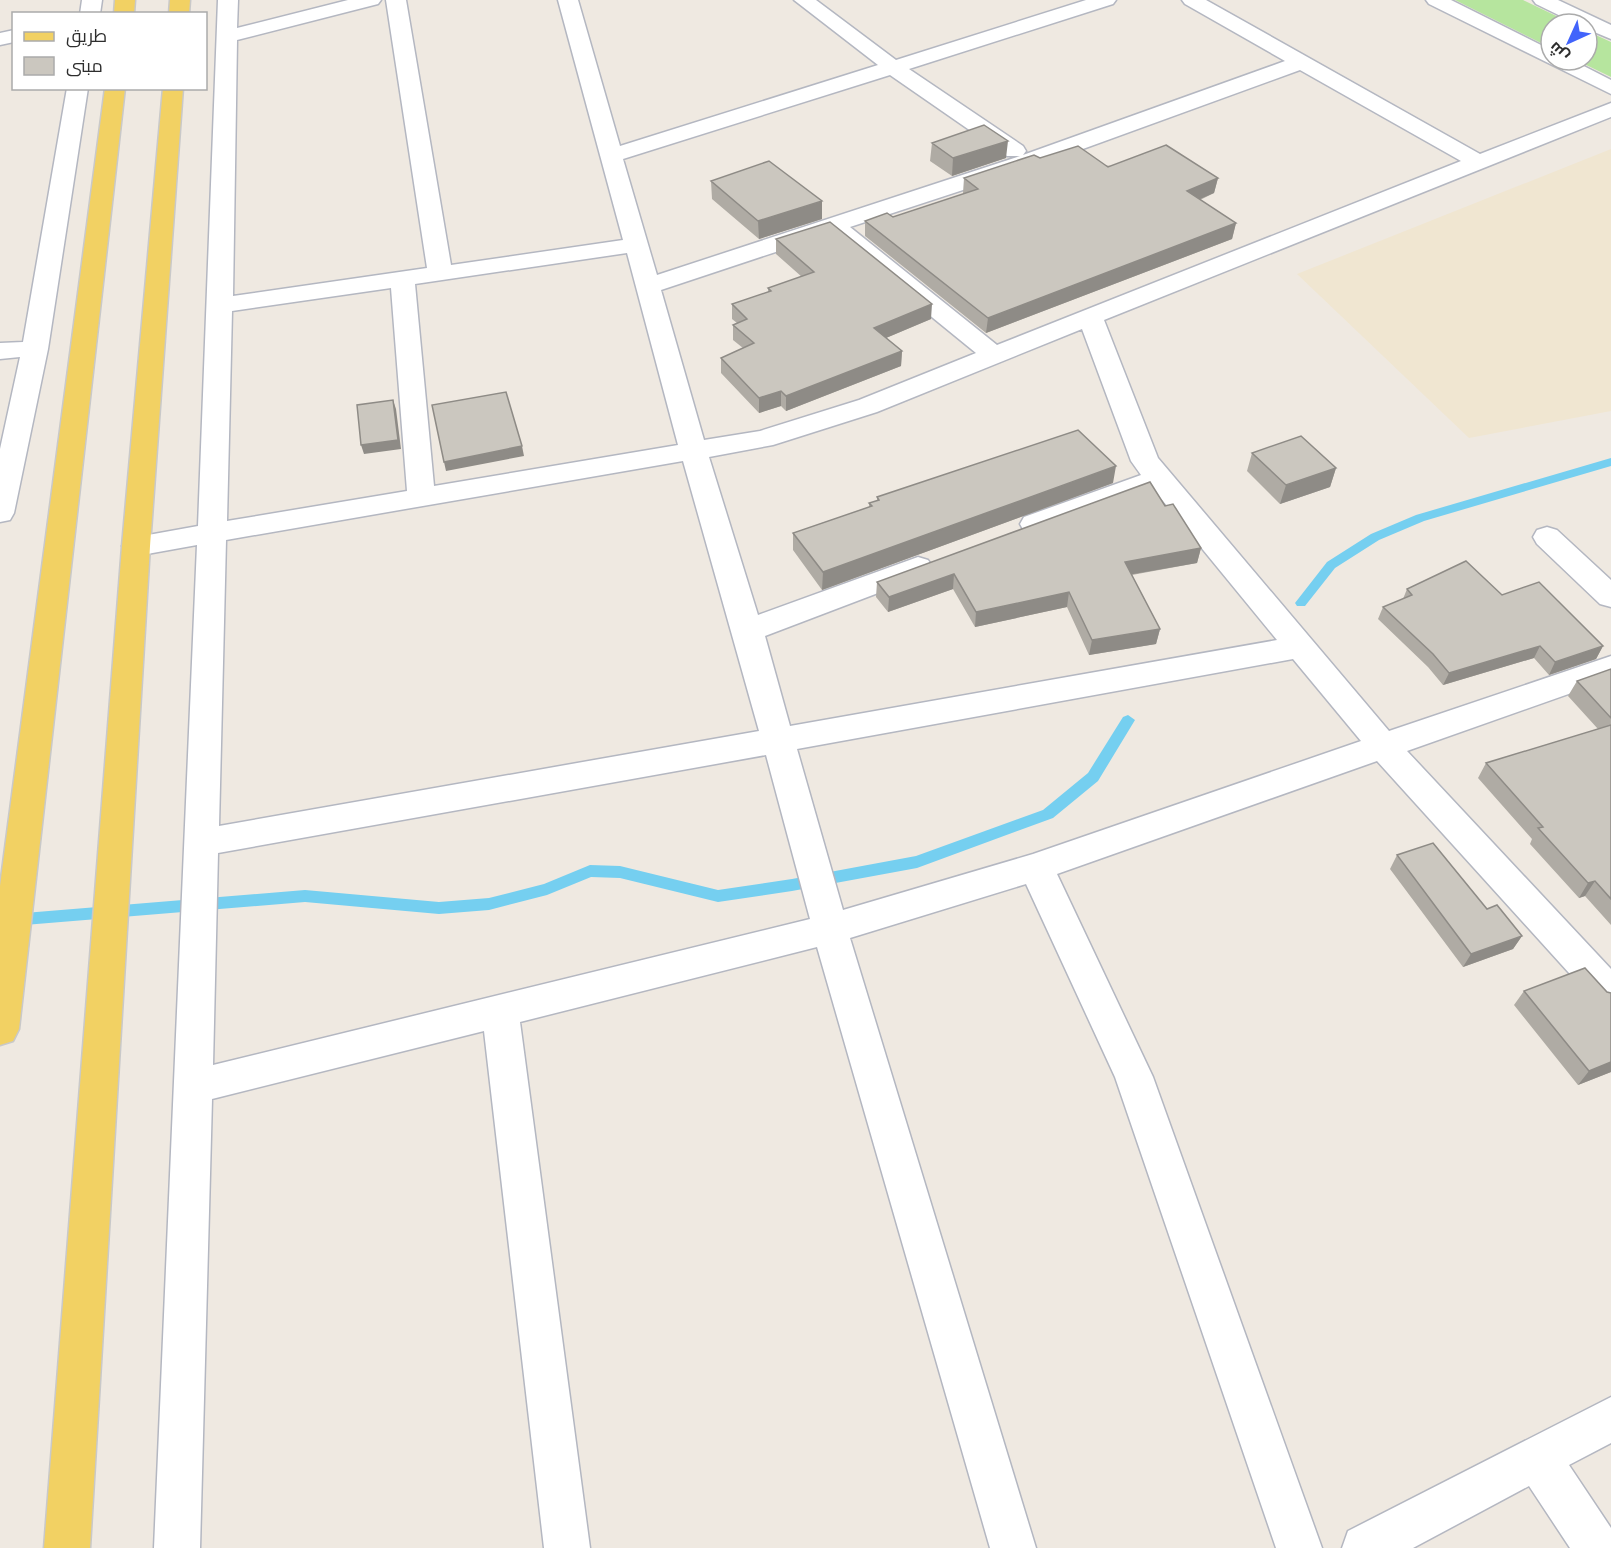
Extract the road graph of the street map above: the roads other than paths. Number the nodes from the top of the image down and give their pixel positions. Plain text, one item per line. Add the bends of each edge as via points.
1 (228, 0) edge
2 (371, 0) edge
3 (396, 0) edge
4 (567, 0) edge
5 (804, 0) edge
6 (1106, 0) edge
7 (1192, 0) edge
8 (1436, 0) edge
9 (1543, 0) edge
10 (1611, 33) edge
11 (227, 37) junction
12 (1539, 52) edge
13 (1302, 62) junction
14 (894, 67) junction
15 (1580, 72) edge
16 (1611, 88) edge
17 (78, 90) edge
18 (115, 90) edge
19 (173, 90) edge
20 (1611, 109) edge
21 (611, 156) junction
22 (1028, 160) junction
23 (1479, 162) junction
24 (833, 225) junction
25 (636, 245) junction
26 (440, 273) junction
27 (402, 279) junction
28 (648, 286) junction
29 (220, 305) junction
30 (1090, 316) junction
31 (35, 349) junction
32 (0, 351) edge
33 (994, 355) junction
34 (694, 452) junction
35 (1159, 478) junction
36 (421, 496) junction
37 (0, 513) edge
38 (1015, 532) edge
39 (212, 534) junction
40 (1547, 537) dead end
41 (136, 546) junction
42 (948, 556) edge
43 (1611, 597) edge
44 (748, 631) junction
45 (1300, 647) junction
46 (1611, 668) edge
47 (778, 740) junction
48 (1383, 746) junction
49 (201, 843) junction
50 (1036, 867) junction
51 (830, 929) junction
52 (1611, 994) edge
53 (500, 1011) junction
54 (0, 1029) edge
55 (193, 1087) junction
56 (1611, 1419) edge
57 (1537, 1458) junction
58 (67, 1548) edge
59 (177, 1548) edge
60 (567, 1548) edge
61 (1013, 1548) edge
62 (1299, 1548) edge
63 (1365, 1548) edge
64 (1597, 1548) edge

1 - 11 street
2 - 11 street
3 - 26 street
4 - 21 street
5 - 14 street
6 - 14 street
7 - 13 street
8 - 12 street
9 - 10 street
11 - 29 street
13 - 22 street
13 - 23 street
14 - 21 street
14 - 22 street
15 - 16 street
17 - 31 street
18 - 54 main road
19 - 41 main road
20 - 23 street
21 - 25 street
22 - 24 street
23 - 30 street
24 - 28 street
24 - 33 street
25 - 26 street
25 - 28 street
26 - 27 street
27 - 29 street
27 - 36 street
28 - 34 street
29 - 39 street
30 - 33 street
30 - 35 street via 1145,461
31 - 32 street
31 - 37 street
33 - 34 street via 810,425 763,440
34 - 36 street
34 - 44 street
35 - 38 street
35 - 45 street
36 - 39 street
39 - 41 street
39 - 49 street
40 - 43 street
41 - 58 main road
42 - 44 street
44 - 47 street
45 - 47 street
45 - 48 street
46 - 48 street
47 - 49 street
47 - 51 street
48 - 50 street
48 - 52 street
49 - 55 street
50 - 51 street
50 - 62 street via 1134,1077
51 - 53 street
51 - 61 street
53 - 55 street
53 - 60 street
55 - 59 street
56 - 57 street
57 - 63 street
57 - 64 street

